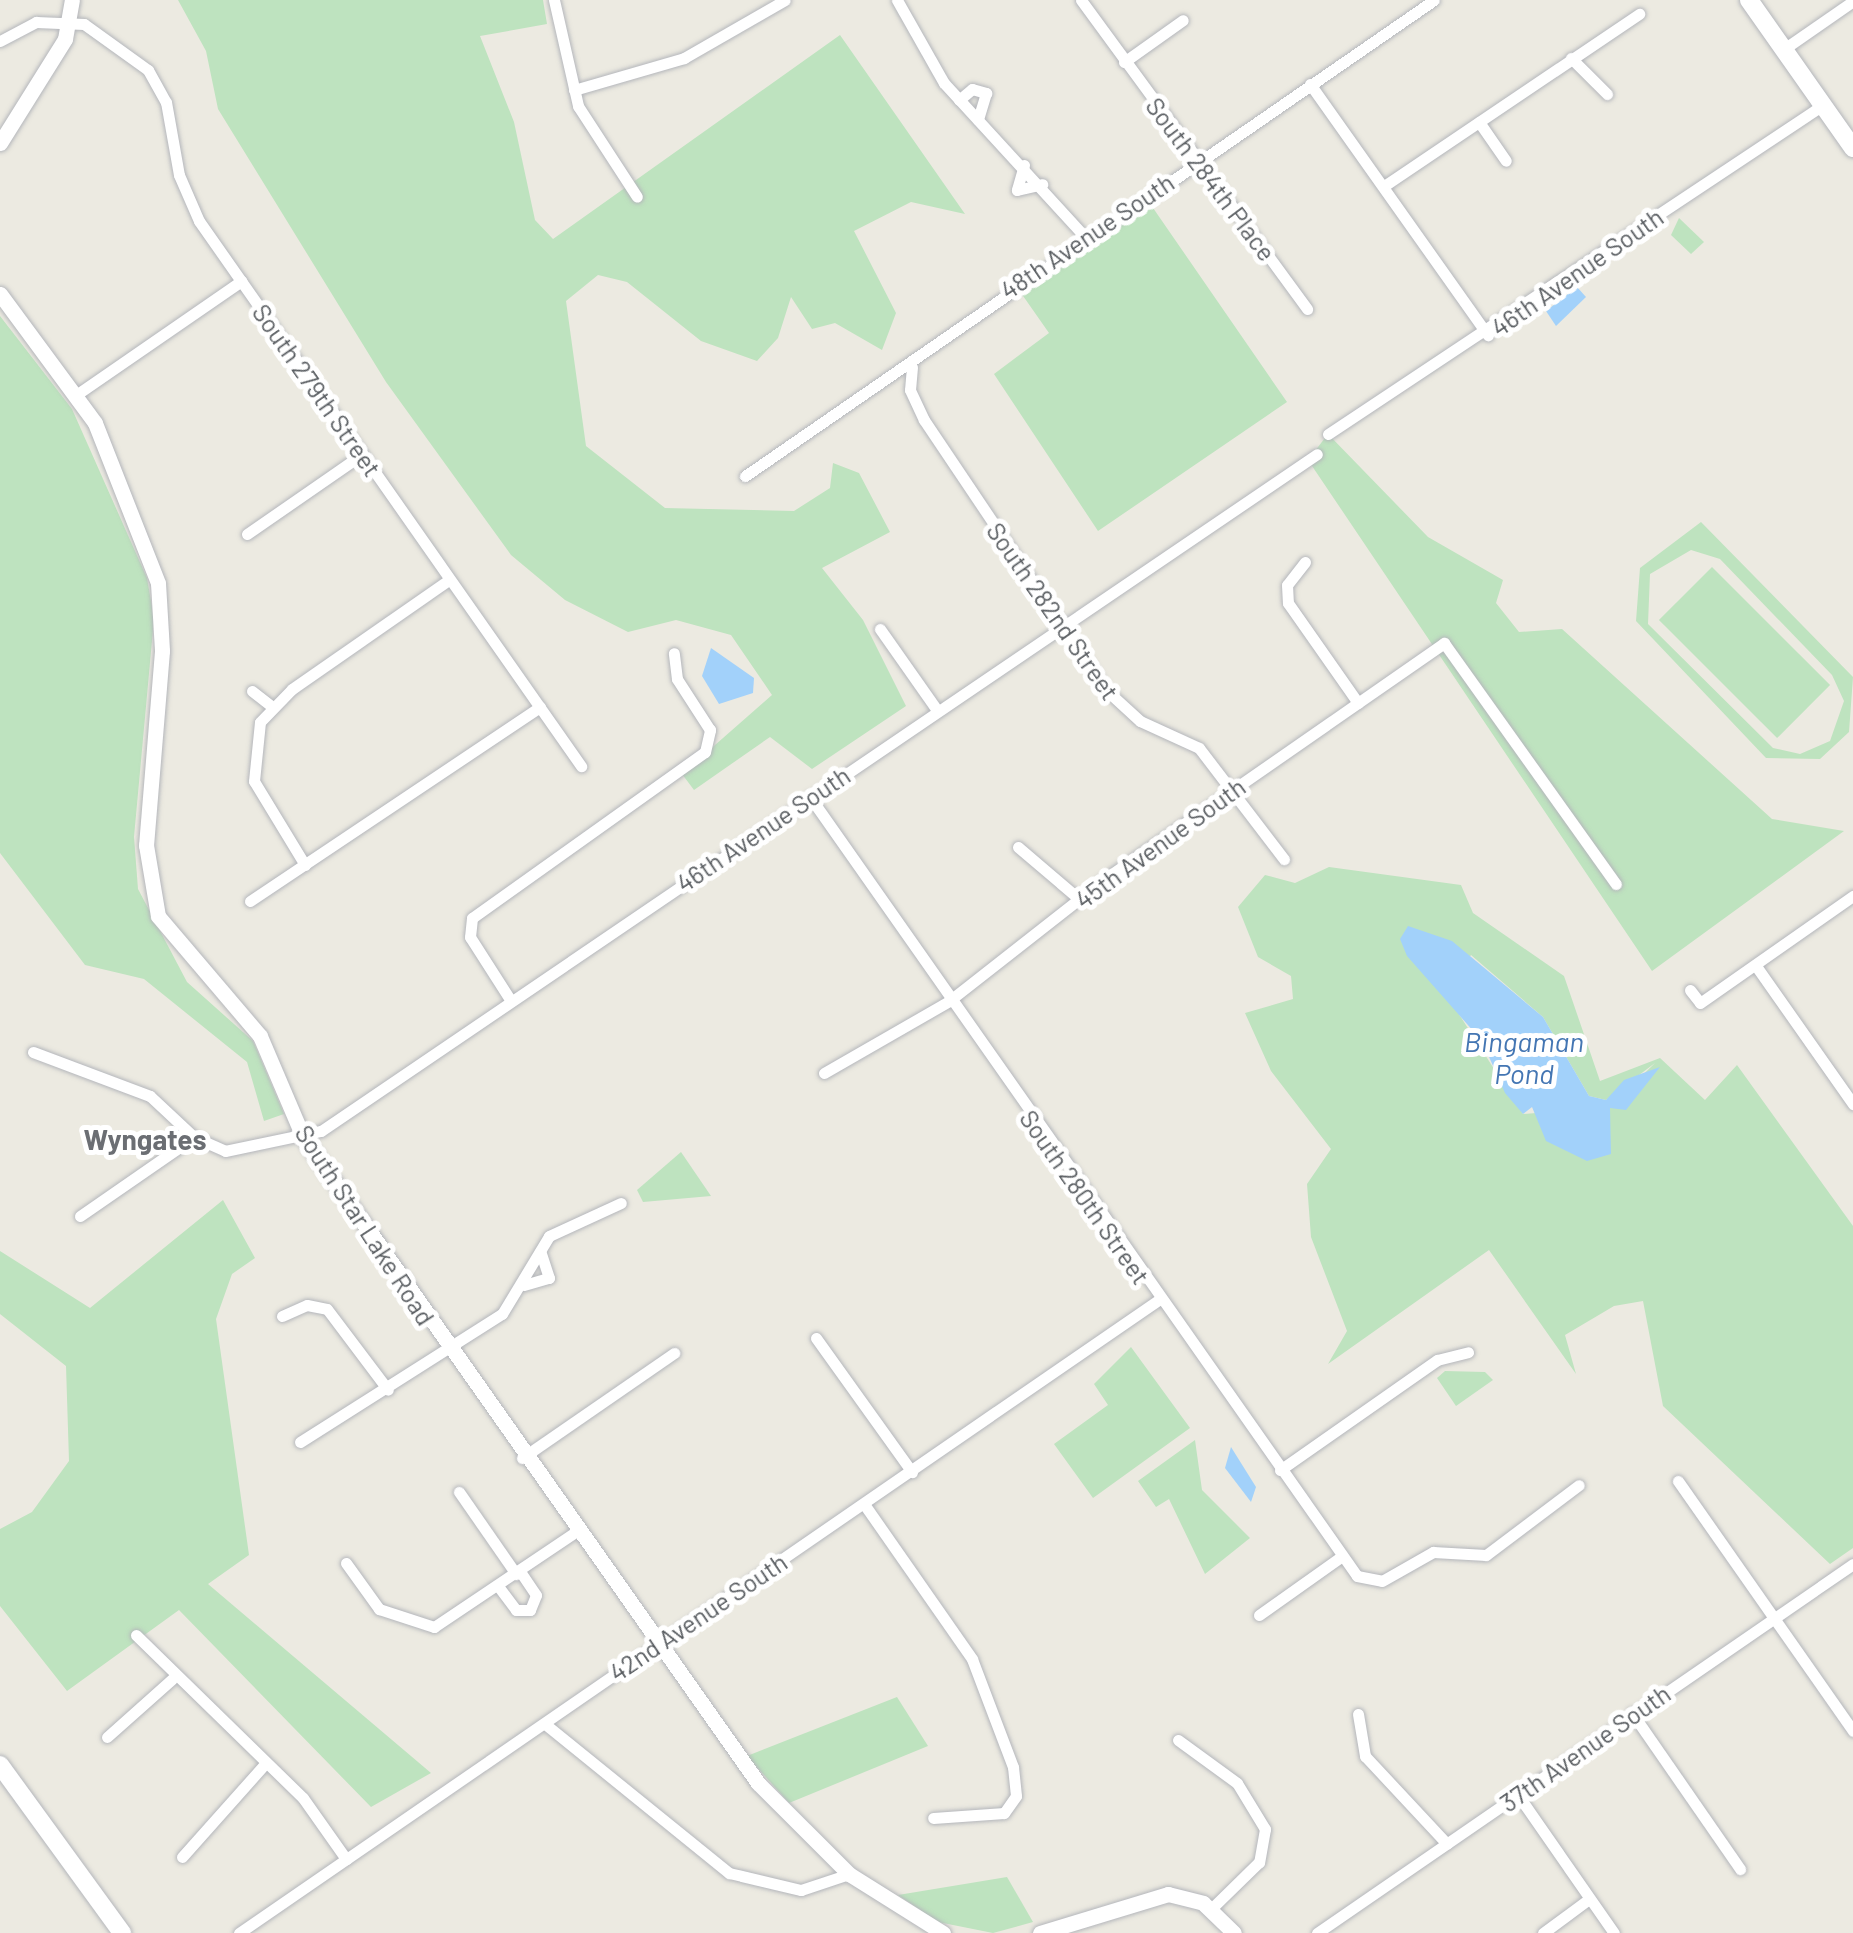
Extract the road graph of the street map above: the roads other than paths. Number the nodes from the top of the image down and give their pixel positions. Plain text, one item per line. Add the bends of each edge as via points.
1 (72, 0) edge
2 (554, 0) edge
3 (785, 0) edge
4 (898, 0) edge
5 (1081, 0) edge
6 (1434, 0) edge
7 (1748, 0) edge
8 (1849, 2) edge
9 (1639, 14) dead end
10 (1183, 20) dead end
11 (72, 23) junction
12 (0, 41) edge
13 (1784, 50) junction
14 (1571, 58) junction
15 (1124, 62) junction
16 (1310, 84) junction
17 (574, 90) junction
18 (1607, 94) dead end
19 (959, 100) junction
20 (1823, 105) junction
21 (978, 120) junction
22 (1479, 122) junction
23 (0, 143) edge
24 (1853, 148) edge
25 (1506, 161) dead end
26 (1194, 164) junction
27 (1024, 165) junction
28 (1042, 184) junction
29 (1384, 186) junction
30 (637, 197) dead end
31 (1086, 237) junction
32 (242, 281) junction
33 (0, 294) edge
34 (1306, 309) dead end
35 (1488, 334) junction
36 (912, 367) junction
37 (76, 396) junction
38 (1328, 434) dead end
39 (361, 454) junction
40 (1317, 454) dead end
41 (746, 476) dead end
42 (247, 534) dead end
43 (1306, 562) dead end
44 (449, 580) junction
45 (1060, 626) junction
46 (880, 629) dead end
47 (674, 653) dead end
48 (252, 690) dead end
49 (1358, 703) junction
50 (271, 706) junction
51 (540, 707) junction
52 (938, 710) junction
53 (581, 766) dead end
54 (1232, 788) junction
55 (810, 797) junction
56 (1018, 847) dead end
57 (1284, 859) dead end
58 (305, 865) junction
59 (1616, 884) dead end
60 (1853, 896) edge
61 (1079, 899) junction
62 (250, 901) dead end
63 (1756, 966) junction
64 (1690, 990) dead end
65 (949, 1000) junction
66 (511, 1001) junction
67 (33, 1052) dead end
68 (824, 1073) dead end
69 (1853, 1104) edge
70 (194, 1137) junction
71 (303, 1137) junction
72 (621, 1204) dead end
73 (80, 1216) dead end
74 (540, 1251) junction
75 (524, 1284) junction
76 (1157, 1301) junction
77 (282, 1316) dead end
78 (816, 1338) dead end
79 (447, 1351) junction
80 (1468, 1352) dead end
81 (674, 1353) dead end
82 (388, 1390) junction
83 (300, 1442) dead end
84 (522, 1458) junction
85 (1280, 1470) junction
86 (912, 1472) junction
87 (1678, 1480) dead end
88 (1579, 1485) dead end
89 (458, 1492) dead end
90 (864, 1504) junction
91 (574, 1533) junction
92 (1342, 1556) junction
93 (346, 1562) dead end
94 (1853, 1564) edge
95 (518, 1572) junction
96 (498, 1586) junction
97 (1259, 1615) dead end
98 (1774, 1619) junction
99 (136, 1635) dead end
100 (655, 1646) junction
101 (172, 1679) junction
102 (1632, 1713) junction
103 (1358, 1714) dead end
104 (545, 1724) junction
105 (1853, 1732) edge
106 (107, 1737) dead end
107 (1178, 1740) dead end
108 (264, 1764) junction
109 (0, 1765) edge
110 (1518, 1795) junction
111 (932, 1818) dead end
112 (1447, 1844) junction
113 (182, 1857) dead end
114 (346, 1859) junction
115 (1740, 1869) dead end
116 (849, 1874) junction
117 (1589, 1899) junction
118 (1212, 1908) junction
119 (122, 1933) edge
120 (238, 1933) edge
121 (944, 1933) edge
122 (1040, 1933) edge
123 (1234, 1933) edge
124 (1317, 1933) edge
125 (1543, 1933) edge
126 (1614, 1933) edge

1 - 11 street
2 - 17 street
3 - 17 street via 684,58
4 - 19 street
5 - 15 street, South 284th Place
6 - 16 street, 48th Avenue South
7 - 13 main road
8 - 13 street
9 - 14 street
10 - 15 street
11 - 12 street via 27,24
11 - 23 street
11 - 32 street, South 279th Street via 134,53 159,88 188,200
13 - 20 main road
14 - 18 street
14 - 22 street
15 - 26 street, South 284th Place
16 - 26 street, 48th Avenue South
16 - 29 street
17 - 30 street via 602,153
19 - 21 street
19 - 21 street via 986,92
20 - 24 main road
20 - 35 street, 46th Avenue South
21 - 27 street
22 - 25 street
22 - 29 street
26 - 31 street, 48th Avenue South
26 - 34 street, South 284th Place
27 - 28 street
27 - 28 street via 1017,190
28 - 31 street
29 - 35 street
31 - 36 street, 48th Avenue South via 936,339
32 - 37 street
32 - 39 street, South 279th Street
33 - 37 street, South Star Lake Road
35 - 38 street, 46th Avenue South
36 - 41 street, 48th Avenue South
36 - 45 street, South 282nd Street via 910,390 924,420
37 - 71 street, South Star Lake Road via 148,550 164,618 150,893 199,974 260,1036
39 - 42 street
39 - 44 street, South 279th Street
40 - 45 street, 46th Avenue South
43 - 49 street via 1287,585 1288,603
44 - 50 street
44 - 51 street, South 279th Street
45 - 52 street, 46th Avenue South
45 - 54 street, South 282nd Street via 1125,711 1199,748
46 - 52 street
47 - 66 street via 676,679 710,743 470,922
48 - 50 street
49 - 54 street, 45th Avenue South
49 - 59 street, 45th Avenue South via 1444,643
50 - 58 street via 252,740 257,790
51 - 53 street, South 279th Street
51 - 58 street
52 - 55 street, 46th Avenue South
54 - 57 street, South 282nd Street
54 - 61 street, 45th Avenue South
55 - 65 street, South 280th Street
55 - 66 street, 46th Avenue South
56 - 61 street
58 - 62 street
60 - 63 street
61 - 65 street, 45th Avenue South
63 - 64 street via 1700,1004
63 - 69 street
65 - 68 street, 45th Avenue South
65 - 76 street, South 280th Street
66 - 71 street, 46th Avenue South
67 - 70 street via 150,1096
70 - 71 street, 46th Avenue South via 239,1152
70 - 73 street
71 - 79 street, South Star Lake Road
72 - 74 street via 571,1219
74 - 75 street
74 - 75 street via 549,1278
75 - 79 street via 502,1314
76 - 85 street, South 280th Street
76 - 86 street, 42nd Avenue South
77 - 82 street via 308,1305 326,1309
78 - 86 street
79 - 82 street
79 - 84 street, South Star Lake Road
80 - 85 street via 1437,1360
81 - 84 street
82 - 83 street
84 - 91 street, South Star Lake Road
85 - 92 street, South 280th Street
86 - 90 street, 42nd Avenue South
87 - 98 street
88 - 92 street, South 280th Street via 1496,1550 1433,1552 1374,1582
89 - 95 street
90 - 100 street, 42nd Avenue South
90 - 111 street via 972,1659 1013,1767 1016,1796 1004,1813
91 - 95 street
91 - 100 street, South Star Lake Road
92 - 97 street
93 - 96 street via 379,1609 414,1628 450,1620
94 - 98 street, 37th Avenue South
95 - 96 street
95 - 96 street via 536,1595 530,1610 516,1610
98 - 102 street, 37th Avenue South
98 - 105 street
99 - 101 street
100 - 104 street, 42nd Avenue South
100 - 116 street, South Star Lake Road via 758,1783
101 - 106 street
101 - 108 street
102 - 110 street, 37th Avenue South
102 - 115 street
103 - 112 street via 1365,1756
104 - 114 street, 42nd Avenue South
104 - 116 street via 729,1873 801,1890
107 - 118 street via 1236,1783 1265,1829 1259,1862
108 - 113 street
108 - 114 street via 312,1808
109 - 119 main road
110 - 112 street, 37th Avenue South
110 - 117 street
112 - 124 street, 37th Avenue South
114 - 120 street, 42nd Avenue South
116 - 121 street, South Star Lake Road
117 - 125 street
117 - 126 street
118 - 122 street via 1147,1896
118 - 123 street

